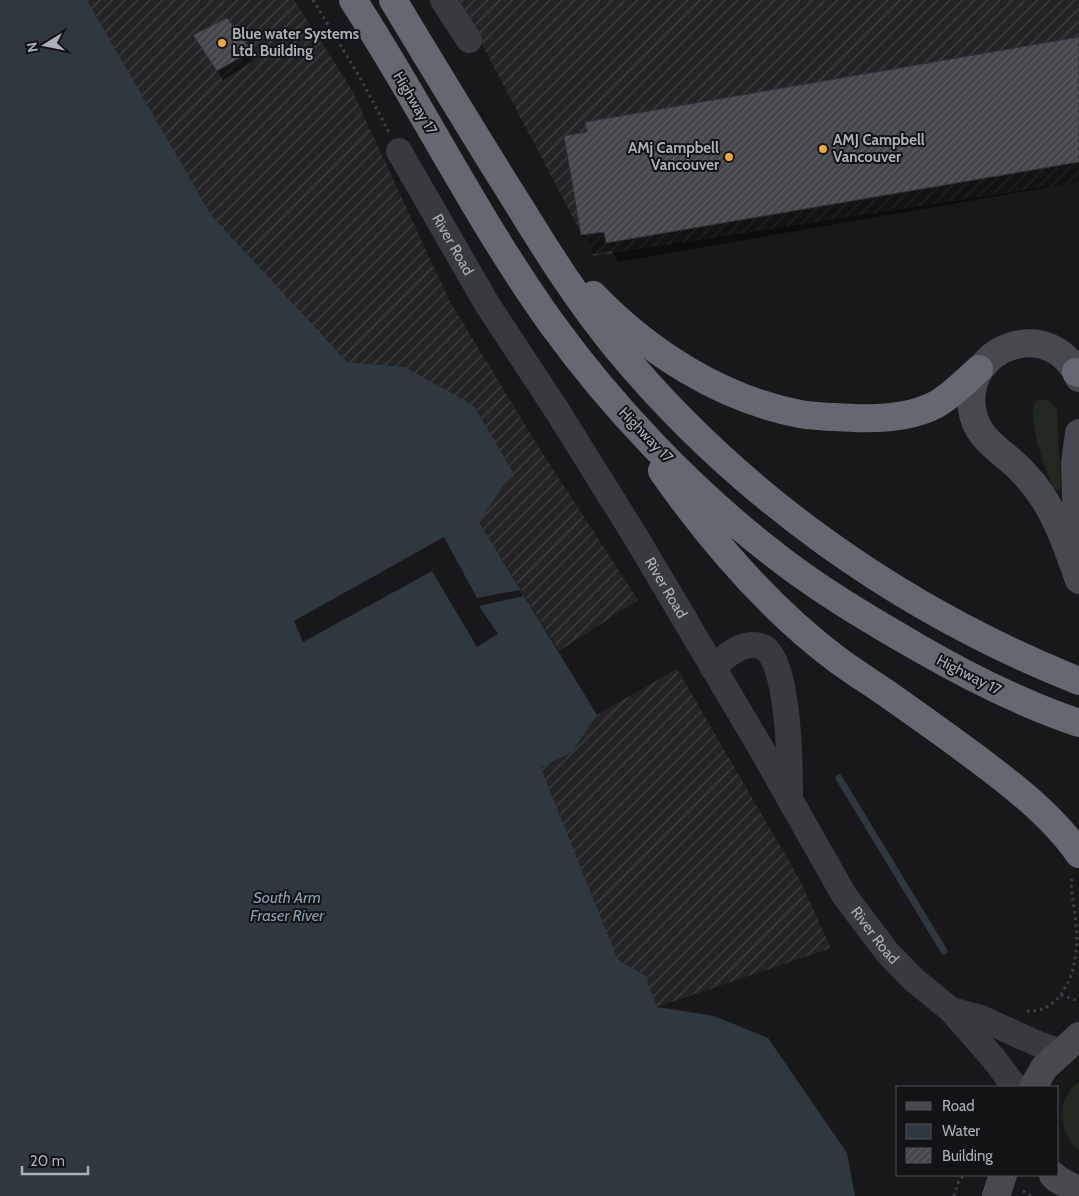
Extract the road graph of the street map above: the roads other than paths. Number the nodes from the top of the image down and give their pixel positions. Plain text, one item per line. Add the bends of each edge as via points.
1 (353, 0) edge
2 (393, 0) edge
3 (443, 0) edge
4 (469, 40) dead end
5 (399, 151) road end
6 (542, 242) junction
7 (979, 369) junction
8 (1078, 374) edge
9 (611, 398) junction
10 (1079, 433) edge
11 (1079, 580) edge
12 (713, 668) junction
13 (1068, 677) edge
14 (1068, 720) edge
15 (790, 801) junction
16 (1078, 852) edge
17 (950, 1010) junction
18 (1070, 1046) edge
19 (1014, 1086) edge
20 (1034, 1086) edge
21 (1003, 1176) edge
22 (1054, 1176) edge
23 (1079, 1191) edge
24 (996, 1196) edge

1 - 9 highway, Highway 17 via 520,276
2 - 6 highway
3 - 4 street
5 - 12 street, River Road via 487,304 627,522
6 - 7 highway via 630,330 696,375 755,402 800,414 874,419 907,414 935,405
6 - 13 highway via 616,347 672,410 793,519 862,567 964,629
7 - 8 main road via 1006,347 1027,343 1044,345 1058,352 1068,359
7 - 11 main road via 971,399 978,429 991,445 1018,467 1044,499
9 - 14 highway, Highway 17 via 724,512 810,581 952,667
9 - 16 highway via 708,534 773,606 806,636 1007,781 1038,808
10 - 11 main road via 1075,463
12 - 15 street, River Road
12 - 15 street via 737,649 750,646 760,646 769,651 775,661 783,691 787,728
15 - 17 street, River Road via 844,894 869,929 913,979
17 - 18 street, River Road via 981,1018 1038,1044
17 - 19 street, River Road
18 - 20 main road via 1044,1068
21 - 24 main road
22 - 23 main road

